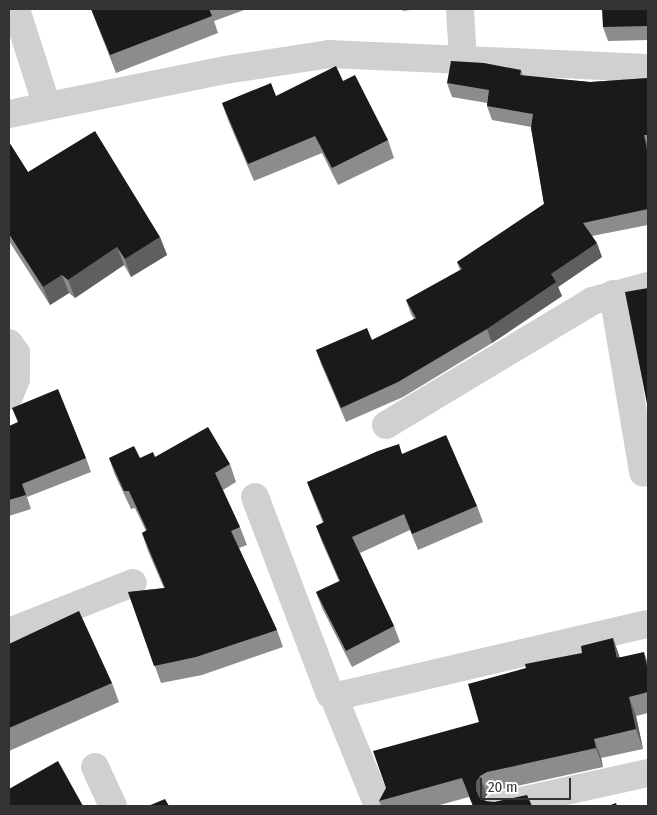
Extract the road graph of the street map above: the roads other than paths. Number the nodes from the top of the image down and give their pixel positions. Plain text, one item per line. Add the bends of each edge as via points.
1 (16, 9) edge
2 (460, 9) edge
3 (463, 60) junction
4 (648, 68) edge
5 (47, 106) junction
6 (9, 114) edge
7 (648, 286) edge
8 (613, 294) junction
9 (9, 343) edge
10 (9, 396) edge
11 (386, 425) dead end
12 (643, 472) dead end
13 (255, 497) dead end
14 (134, 583) dead end
15 (648, 624) edge
16 (9, 632) edge
17 (333, 695) junction
18 (95, 766) dead end
19 (648, 773) edge
20 (114, 806) edge
21 (378, 806) edge
22 (498, 806) edge

1 - 5 street
2 - 3 street
3 - 4 street
3 - 5 street via 329,54 225,70
5 - 6 street
7 - 8 street
8 - 11 street via 564,316
8 - 12 street
9 - 10 street via 16,354 16,378
13 - 17 street via 326,689
14 - 16 street
15 - 17 street
17 - 21 street
18 - 20 street
19 - 22 street

